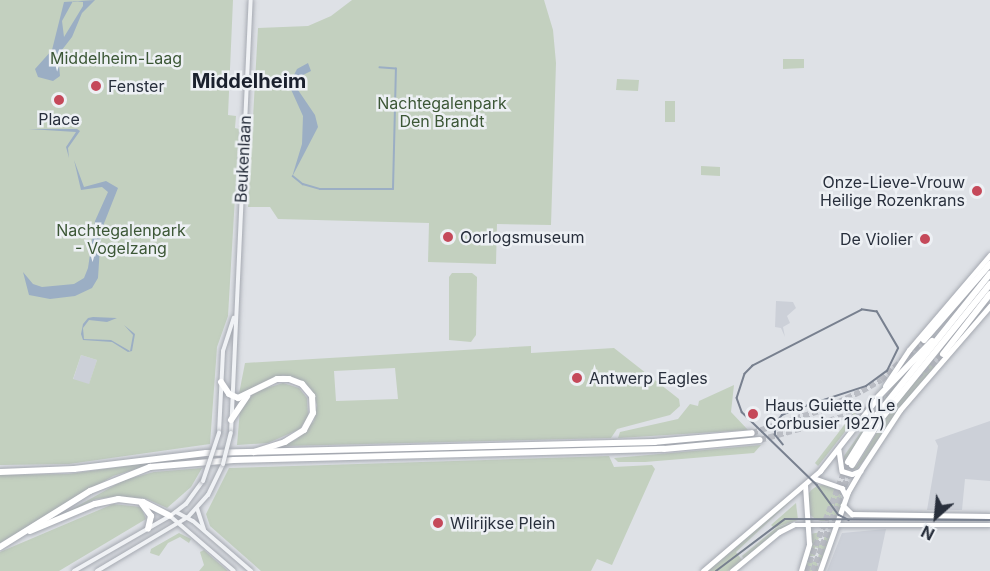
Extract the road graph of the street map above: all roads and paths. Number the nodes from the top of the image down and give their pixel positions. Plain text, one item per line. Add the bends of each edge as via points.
1 (251, 0) edge
2 (990, 255) edge
3 (990, 264) edge
4 (990, 274) edge
5 (990, 284) edge
6 (990, 294) edge
7 (990, 306) edge
8 (234, 317) junction
9 (944, 331) junction
10 (924, 340) tunnel mouth
11 (943, 354) tunnel mouth
12 (221, 382) junction
13 (251, 391) junction
14 (232, 396) junction
15 (878, 397) junction
16 (231, 420) junction
17 (752, 433) tunnel mouth
18 (760, 440) tunnel mouth
19 (839, 450) junction
20 (254, 452) junction
21 (0, 471) edge
22 (860, 471) junction
23 (813, 478) junction
24 (806, 485) junction
25 (846, 496) junction
26 (137, 500) junction
27 (843, 505) junction
28 (197, 508) junction
29 (173, 514) junction
30 (990, 516) edge
31 (188, 517) junction
32 (179, 524) junction
33 (808, 524) junction
34 (836, 524) junction
35 (990, 525) edge
36 (148, 530) junction
37 (27, 531) junction
38 (205, 531) junction
39 (1, 546) edge
40 (74, 571) edge
41 (97, 571) edge
42 (234, 571) edge
43 (251, 571) edge
44 (703, 571) edge
45 (732, 571) edge
46 (801, 571) edge
47 (820, 571) edge

1 - 8 street, Beukenlaan
2 - 15 main road via 909,350
3 - 10 highway
4 - 9 highway
5 - 9 highway via 880,420 850,464 877,415
6 - 11 highway
7 - 22 main road via 900,410
8 - 12 street, Beukenlaan
8 - 14 street, Beukenlaan
9 - 15 highway
12 - 14 highway
12 - 29 street, Beukenlaan, bridge via 219,433 203,481
13 - 14 highway via 243,397
13 - 16 highway
13 - 20 highway via 277,379 294,380 309,392 314,408 308,425 299,435
14 - 16 street, Beukenlaan
15 - 19 main road
16 - 28 street, Beukenlaan, bridge via 231,433 214,484
17 - 20 highway via 654,442
18 - 37 highway via 636,450 181,463 150,468 105,483
19 - 22 main road via 842,471
19 - 23 main road
20 - 21 highway via 187,454 38,472
22 - 25 main road
23 - 24 main road
23 - 25 main road via 842,488
24 - 33 main road
24 - 44 main road
25 - 27 main road
26 - 29 highway
26 - 36 highway via 150,513
26 - 37 highway via 102,501
27 - 30 main road via 852,514
27 - 34 main road
28 - 31 street, Beukenlaan
28 - 38 street
29 - 31 street
29 - 32 street
29 - 36 street
31 - 32 street, Beukenlaan
31 - 38 street
32 - 41 street, Beukenlaan
32 - 42 street
33 - 34 main road
33 - 45 main road via 782,529
33 - 46 main road via 809,544
34 - 35 main road
34 - 47 main road
36 - 40 street
37 - 39 highway
38 - 43 street

